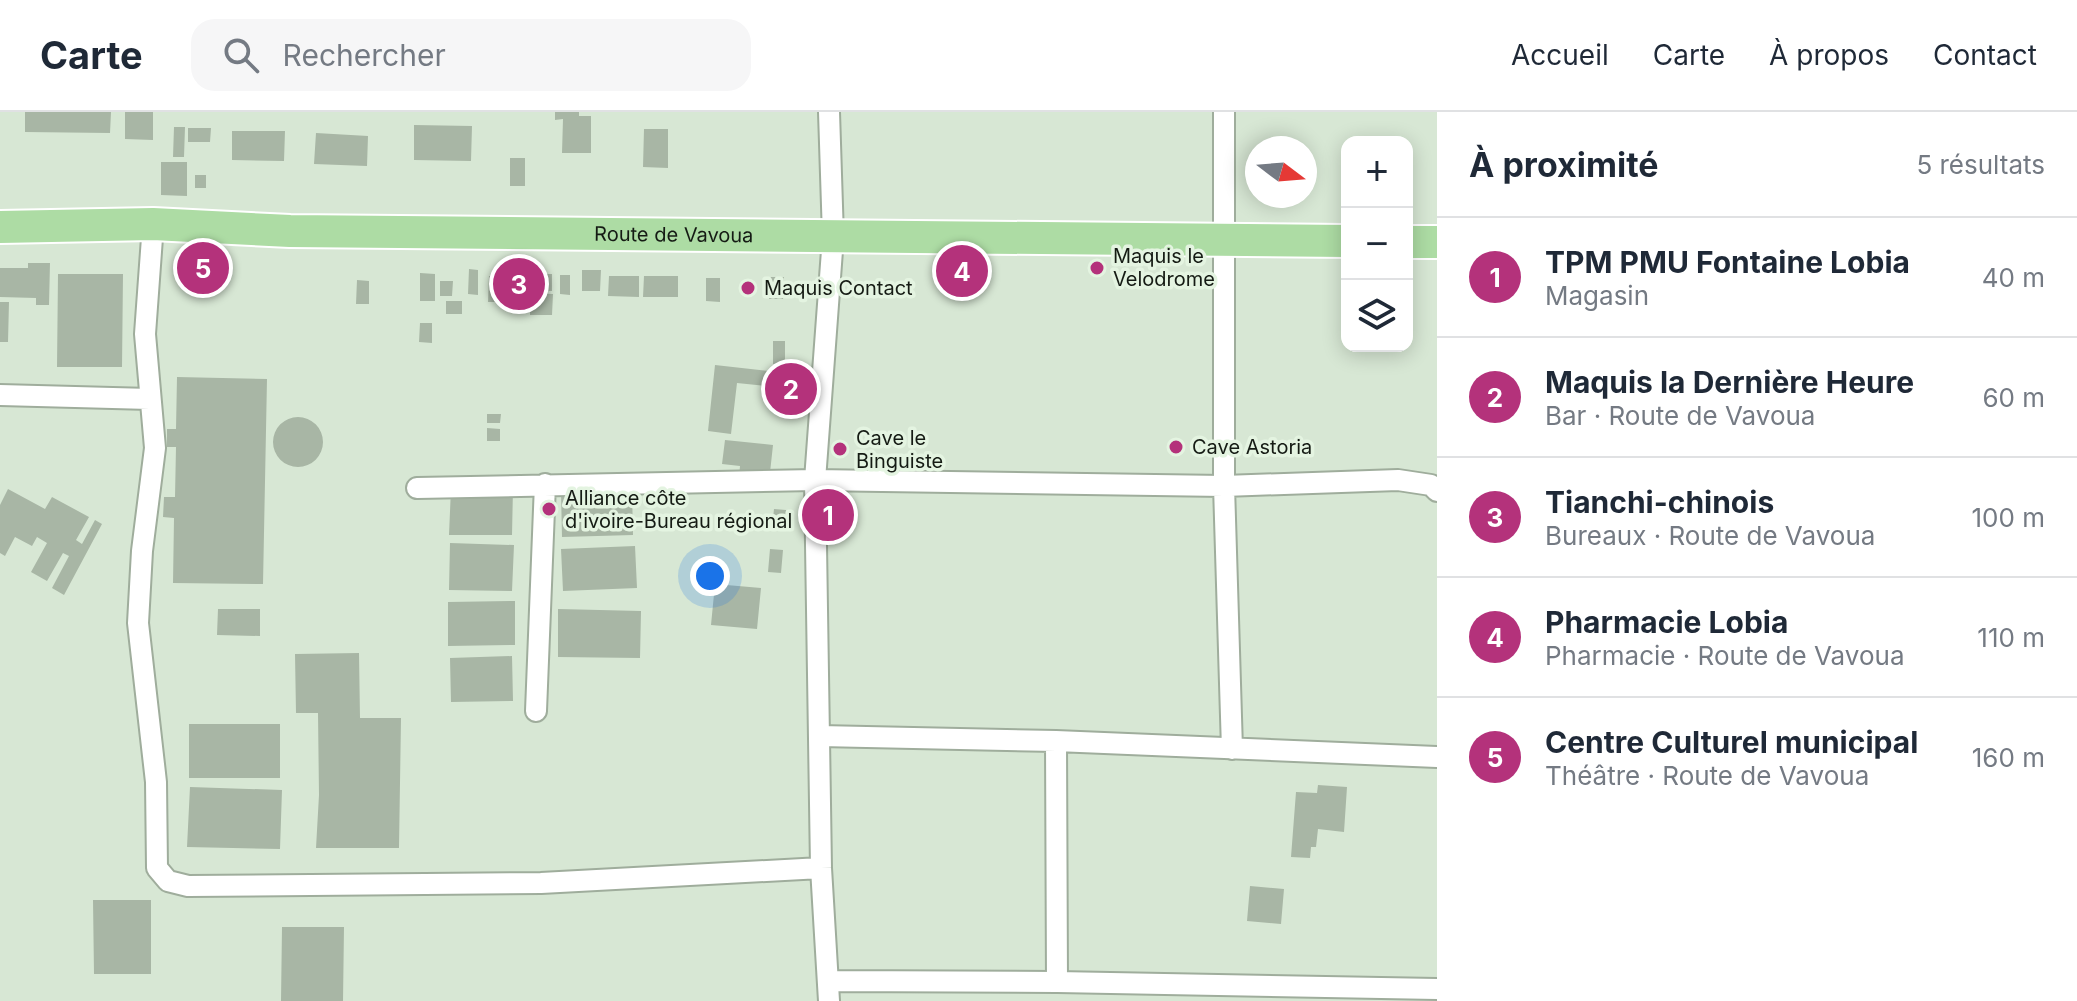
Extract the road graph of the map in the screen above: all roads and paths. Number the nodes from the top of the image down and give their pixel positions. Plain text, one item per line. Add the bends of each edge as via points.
1 (829, 112) edge
2 (1224, 112) edge
3 (153, 224) junction
4 (0, 227) edge
5 (833, 237) junction
6 (1222, 239) junction
7 (1341, 241) edge
8 (1413, 242) edge
9 (1437, 242) edge
10 (0, 395) edge
11 (150, 399) junction
12 (815, 480) junction
13 (545, 484) junction
14 (1224, 486) junction
15 (417, 488) dead end
16 (1437, 491) edge
17 (536, 711) dead end
18 (820, 736) junction
19 (1056, 741) junction
20 (1232, 749) junction
21 (1437, 757) edge
22 (821, 868) junction
23 (1057, 982) junction
24 (1437, 989) edge
25 (829, 991) edge

1 - 5 street
2 - 6 street
3 - 4 main road, Route de Vavoua
3 - 5 main road, Route de Vavoua via 290,231
3 - 11 street via 145,334
5 - 6 main road, Route de Vavoua
5 - 12 street
6 - 7 main road, Route de Vavoua
6 - 14 street
8 - 9 main road
10 - 11 street
11 - 22 street via 155,448 138,623 156,782 157,868 168,881 188,886 541,883
12 - 13 street
12 - 14 street
12 - 18 street
13 - 15 street
13 - 17 street
14 - 16 street via 1398,480 1431,485
14 - 20 street
18 - 19 street
18 - 22 street
19 - 20 street
19 - 23 street
20 - 21 street
22 - 25 street
23 - 24 street
23 - 25 street

